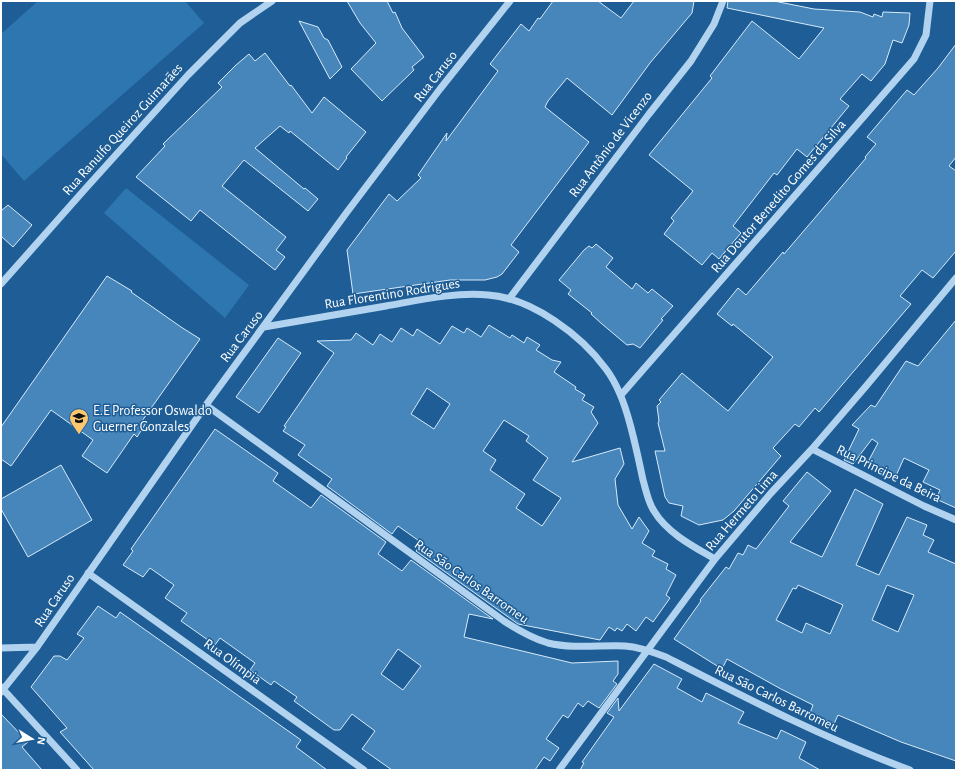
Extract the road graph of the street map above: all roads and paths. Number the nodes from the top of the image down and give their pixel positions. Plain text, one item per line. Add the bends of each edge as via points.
1 (272, 1) edge
2 (510, 1) edge
3 (723, 1) edge
4 (930, 1) edge
5 (956, 278) edge
6 (1, 284) edge
7 (509, 299) junction
8 (264, 327) junction
9 (621, 395) junction
10 (206, 405) junction
11 (812, 449) junction
12 (956, 520) edge
13 (715, 560) junction
14 (88, 573) junction
15 (37, 647) junction
16 (1, 648) edge
17 (648, 650) junction
18 (2, 689) edge
19 (77, 770) edge
20 (364, 770) edge
21 (559, 770) edge
22 (910, 770) edge

1 - 6 street, Rua Ranulfo Queiroz Guimarães via 240,23 188,75
2 - 8 street, Rua Caruso via 347,212
3 - 7 street, Rua Antônio de Vicenzo via 714,24 691,61
4 - 9 street, Rua Doutor Benedito Gomes da Silva via 926,35 914,59
5 - 11 street, Rua Hermeto Lima
7 - 8 street, Rua Florentino Rodrigues via 489,295 456,295
7 - 9 street, Rua Florentino Rodrigues via 526,305 570,332 606,369
8 - 10 street, Rua Caruso
9 - 13 street, Rua Florentino Rodrigues via 653,511 668,528
10 - 14 street, Rua Caruso
10 - 17 street, Rua São Carlos Barromeu via 525,634 548,643 571,646 625,646
11 - 12 street, Rua Principe da Beira
11 - 13 street, Rua Hermeto Lima via 770,494
13 - 17 street, Rua Hermeto Lima
14 - 15 street, Rua Caruso
14 - 20 street, Rua Olímpia
15 - 16 street
15 - 18 street, Rua Caruso
17 - 21 street, Rua Hermeto Lima
17 - 22 street, Rua São Carlos Barromeu via 824,735
18 - 19 street

